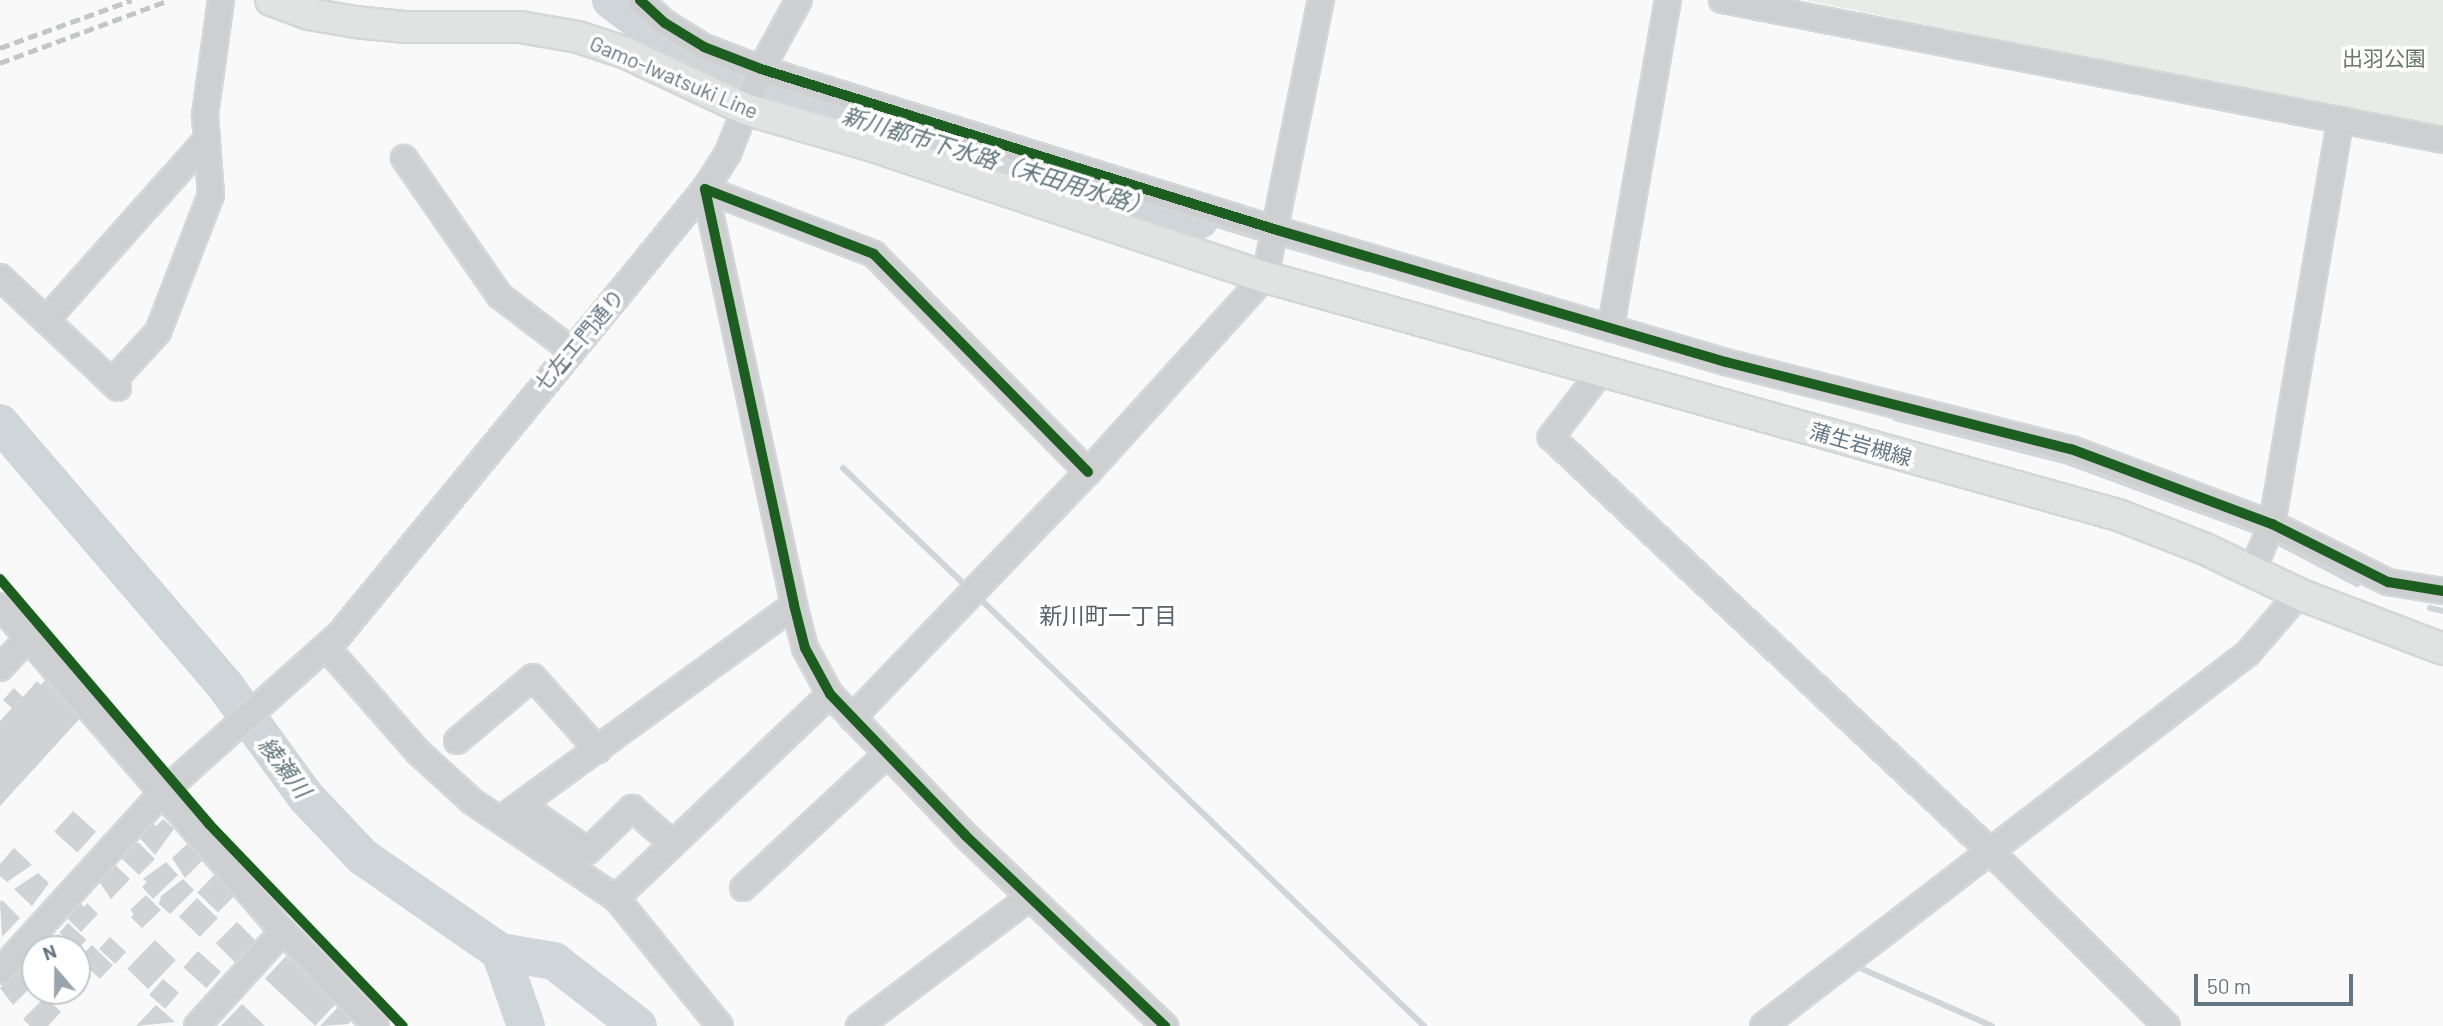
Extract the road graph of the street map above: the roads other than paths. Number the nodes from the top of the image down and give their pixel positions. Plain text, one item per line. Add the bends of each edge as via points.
1 (221, 0) edge
2 (271, 0) edge
3 (640, 0) edge
4 (799, 0) edge
5 (1321, 0) edge
6 (1668, 0) edge
7 (1722, 0) edge
8 (761, 69) junction
9 (745, 109) junction
10 (2340, 120) junction
11 (207, 139) junction
12 (2443, 140) edge
13 (404, 159) dead end
14 (705, 189) junction
15 (1277, 230) junction
16 (0, 277) edge
17 (1265, 277) junction
18 (46, 320) junction
19 (1611, 326) junction
20 (571, 351) junction
21 (1603, 369) junction
22 (1088, 472) junction
23 (2272, 524) junction
24 (2252, 572) junction
25 (2443, 591) edge
26 (2298, 594) junction
27 (794, 605) junction
28 (0, 606) edge
29 (29, 637) junction
30 (2443, 649) edge
31 (323, 651) junction
32 (0, 668) edge
33 (839, 704) junction
34 (457, 741) dead end
35 (598, 750) junction
36 (887, 754) junction
37 (170, 786) junction
38 (523, 806) junction
39 (501, 819) junction
40 (672, 843) junction
41 (1990, 851) junction
42 (743, 888) dead end
43 (1030, 897) junction
44 (616, 898) junction
45 (284, 931) junction
46 (0, 971) edge
47 (197, 1026) edge
48 (376, 1026) edge
49 (720, 1026) edge
50 (859, 1026) edge
51 (1165, 1026) edge
52 (1763, 1026) edge
53 (2167, 1026) edge

1 - 11 street via 205,115
2 - 9 main road, Gamo-Iwatsuki Line via 309,14 355,22 404,27 520,27 578,37 626,53
3 - 8 street via 665,23 704,47
4 - 8 street, 七左エ門通り
5 - 15 street
6 - 19 street
7 - 10 street
8 - 9 street, 七左エ門通り
8 - 15 street
9 - 14 street, 七左エ門通り via 728,153
9 - 17 main road, Gamo-Iwatsuki Line via 870,145
10 - 12 street
10 - 23 street
11 - 18 street
11 - 18 street via 211,195 158,332 115,385
13 - 20 street via 500,296
14 - 20 street, 七左エ門通り
14 - 22 street via 874,254
14 - 27 street
15 - 17 street
15 - 19 street
16 - 18 street
17 - 21 main road, 蒲生岩槻線
17 - 22 street
19 - 23 street via 1726,362 2071,449
20 - 31 street, 七左エ門通り
21 - 24 main road, 蒲生岩槻線 via 2118,515
21 - 41 street via 1551,437
22 - 33 street
23 - 24 street
23 - 25 street via 2388,582
24 - 26 main road, 蒲生岩槻線
26 - 30 main road, 蒲生岩槻線
26 - 41 street via 2248,653
27 - 33 street via 805,648
27 - 35 street
28 - 29 street
29 - 32 street
29 - 37 street
31 - 37 street, 七左エ門通り
31 - 39 street via 418,752 473,802
33 - 36 street
33 - 40 street
34 - 35 street via 533,677
35 - 38 street
36 - 42 street
36 - 43 street
37 - 45 street
37 - 46 street, 七左エ門通り
38 - 39 street
38 - 40 street via 588,851 632,808
39 - 44 street
40 - 44 street
41 - 52 street
41 - 53 street
43 - 50 street
43 - 51 street
44 - 49 street
45 - 47 street
45 - 48 street

